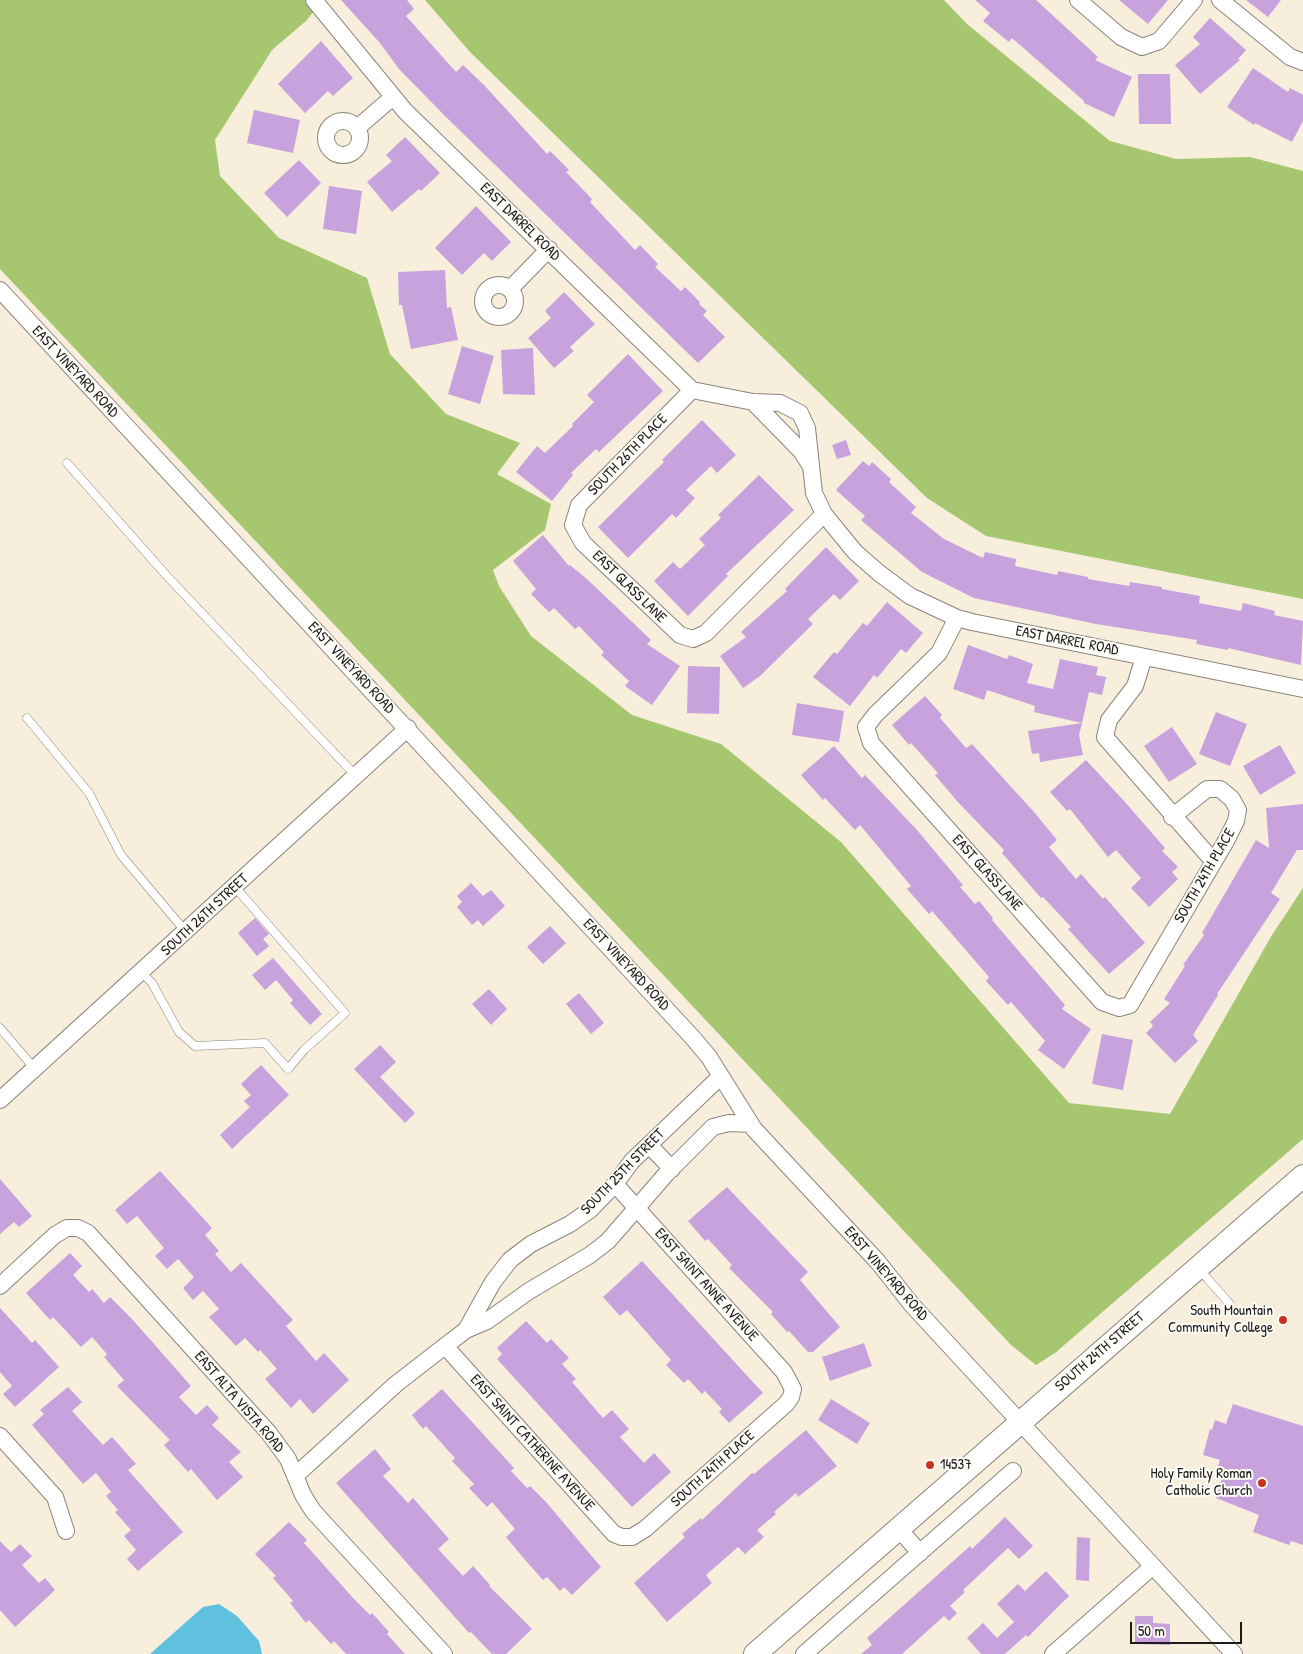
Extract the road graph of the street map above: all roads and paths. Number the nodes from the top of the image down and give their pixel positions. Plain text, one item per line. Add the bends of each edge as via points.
1 (314, 0) edge
2 (1078, 0) edge
3 (1194, 0) edge
4 (1220, 0) edge
5 (1303, 62) edge
6 (393, 97) junction
7 (357, 128) dead end
8 (549, 249) junction
9 (510, 289) dead end
10 (0, 290) edge
11 (692, 390) junction
12 (753, 402) junction
13 (66, 463) dead end
14 (810, 465) junction
15 (824, 514) junction
16 (572, 525) joint
17 (957, 618) junction
18 (1144, 657) junction
19 (1303, 689) edge
20 (27, 718) dead end
21 (408, 728) junction
22 (356, 776) junction
23 (1172, 817) junction
24 (1214, 862) junction
25 (235, 887) junction
26 (186, 932) junction
27 (142, 972) junction
28 (1119, 1008) joint
29 (0, 1028) edge
30 (35, 1070) junction
31 (721, 1076) junction
32 (0, 1100) edge
33 (751, 1124) junction
34 (649, 1145) junction
35 (672, 1168) junction
36 (1303, 1176) edge
37 (615, 1184) junction
38 (637, 1208) junction
39 (1198, 1268) junction
40 (0, 1286) edge
41 (1229, 1303) dead end
42 (466, 1330) junction
43 (445, 1346) junction
44 (793, 1388) joint
45 (1020, 1422) junction
46 (0, 1436) edge
47 (1013, 1471) dead end
48 (295, 1476) junction
49 (899, 1529) junction
50 (66, 1531) dead end
51 (622, 1537) joint
52 (920, 1553) junction
53 (1152, 1566) junction
54 (444, 1654) edge
55 (755, 1654) edge
56 (804, 1654) edge
57 (1053, 1654) edge
58 (1234, 1654) edge

1 - 6 street, EAST DARREL ROAD
2 - 3 street via 1121,37 1142,47 1159,41
4 - 5 street via 1290,57
6 - 7 street
6 - 8 street, EAST DARREL ROAD
8 - 9 street
8 - 11 street, EAST DARREL ROAD
10 - 21 street, EAST VINEYARD ROAD
11 - 12 street, EAST DARREL ROAD
11 - 16 street, SOUTH 26TH PLACE via 579,505
12 - 14 street, EAST DARREL ROAD via 801,451
12 - 14 street, EAST DARREL ROAD via 780,403 800,413 807,428
13 - 22 lane
14 - 15 street, EAST DARREL ROAD via 814,493
15 - 16 street, EAST GLASS LANE via 706,632 693,639 673,629 583,542
15 - 17 street, EAST DARREL ROAD via 855,552 879,573 910,596
17 - 18 street, EAST DARREL ROAD
17 - 28 street, EAST GLASS LANE via 939,653 866,727 871,743 1102,1002
18 - 19 street
18 - 23 street via 1135,686 1109,720 1105,737
20 - 26 lane via 89,793 121,855
21 - 22 street, SOUTH 26TH STREET
21 - 31 street, EAST VINEYARD ROAD via 693,1038
22 - 25 street, SOUTH 26TH STREET
23 - 24 street
23 - 24 street, SOUTH 24TH PLACE via 1207,789 1220,789 1232,799 1238,810 1236,821
24 - 28 street, SOUTH 24TH PLACE via 1130,1005
25 - 26 street, SOUTH 26TH STREET
25 - 27 lane via 345,1013 288,1069 265,1043 195,1046 179,1032
26 - 27 street, SOUTH 26TH STREET
27 - 30 street, SOUTH 26TH STREET
29 - 30 lane
30 - 32 street, SOUTH 26TH STREET
31 - 33 street, EAST VINEYARD ROAD
31 - 34 street, SOUTH 25TH STREET
33 - 35 street, SOUTH 25TH STREET via 729,1123 712,1127
33 - 45 street, EAST VINEYARD ROAD
34 - 35 street
34 - 37 street, SOUTH 25TH STREET
35 - 38 street, SOUTH 25TH STREET
36 - 39 main road, SOUTH 24TH STREET
37 - 38 street, EAST SAINT ANNE AVENUE
37 - 42 street, SOUTH 25TH STREET via 590,1210 510,1260 493,1282
38 - 42 street, SOUTH 25TH STREET via 622,1227 590,1255 529,1291 487,1321
38 - 44 street, EAST SAINT ANNE AVENUE via 784,1372
39 - 41 lane
39 - 45 main road, SOUTH 24TH STREET
40 - 48 street, EAST ALTA VISTA ROAD via 67,1228 78,1228 88,1233 269,1433 288,1459
42 - 43 street, SOUTH 25TH STREET
43 - 48 street, SOUTH 25TH STREET via 396,1384
43 - 51 street, EAST SAINT CATHERINE AVENUE via 614,1534
44 - 51 street, SOUTH 24TH PLACE via 786,1404 645,1529 632,1537
45 - 49 main road, SOUTH 24TH STREET
45 - 53 street, EAST VINEYARD ROAD
46 - 50 street via 55,1497
47 - 52 street
48 - 54 street, EAST ALTA VISTA ROAD via 313,1511
49 - 52 street
49 - 55 main road, SOUTH 24TH STREET
52 - 56 street
53 - 57 street
53 - 58 street, EAST VINEYARD ROAD

